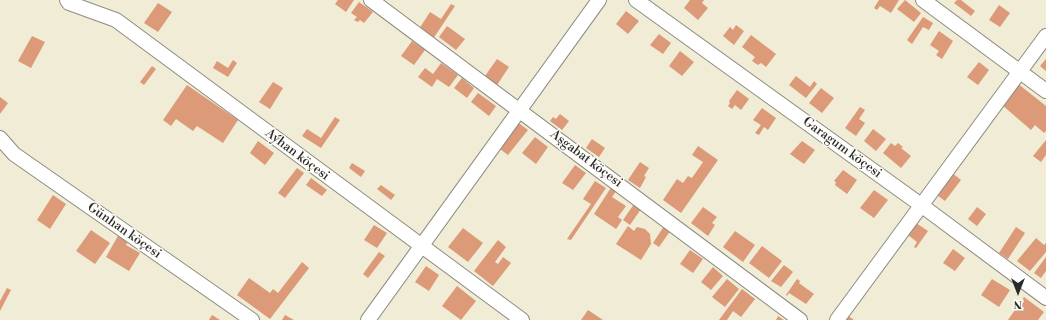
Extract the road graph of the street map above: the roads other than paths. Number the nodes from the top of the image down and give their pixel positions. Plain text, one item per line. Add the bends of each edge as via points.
1 (67, 0) edge
2 (372, 0) edge
3 (599, 0) edge
4 (636, 0) edge
5 (922, 0) edge
6 (1046, 36) edge
7 (1020, 72) junction
8 (1046, 91) edge
9 (520, 110) junction
10 (0, 138) edge
11 (921, 205) junction
12 (421, 247) junction
13 (1046, 298) edge
14 (252, 320) edge
15 (368, 320) edge
16 (522, 320) edge
17 (800, 320) edge
18 (837, 320) edge

1 - 12 street, Aýhan köçesi via 69,3 116,20
2 - 9 street, Aşgabat köçesi
3 - 9 street
4 - 11 street, Garagum köçesi
5 - 7 street
6 - 7 street
7 - 8 street
7 - 11 street
9 - 12 street
9 - 17 street, Aşgabat köçesi
10 - 14 street, Günhan köçesi via 14,154
11 - 13 street, Garagum köçesi
11 - 18 street
12 - 15 street
12 - 16 street, Aýhan köçesi

